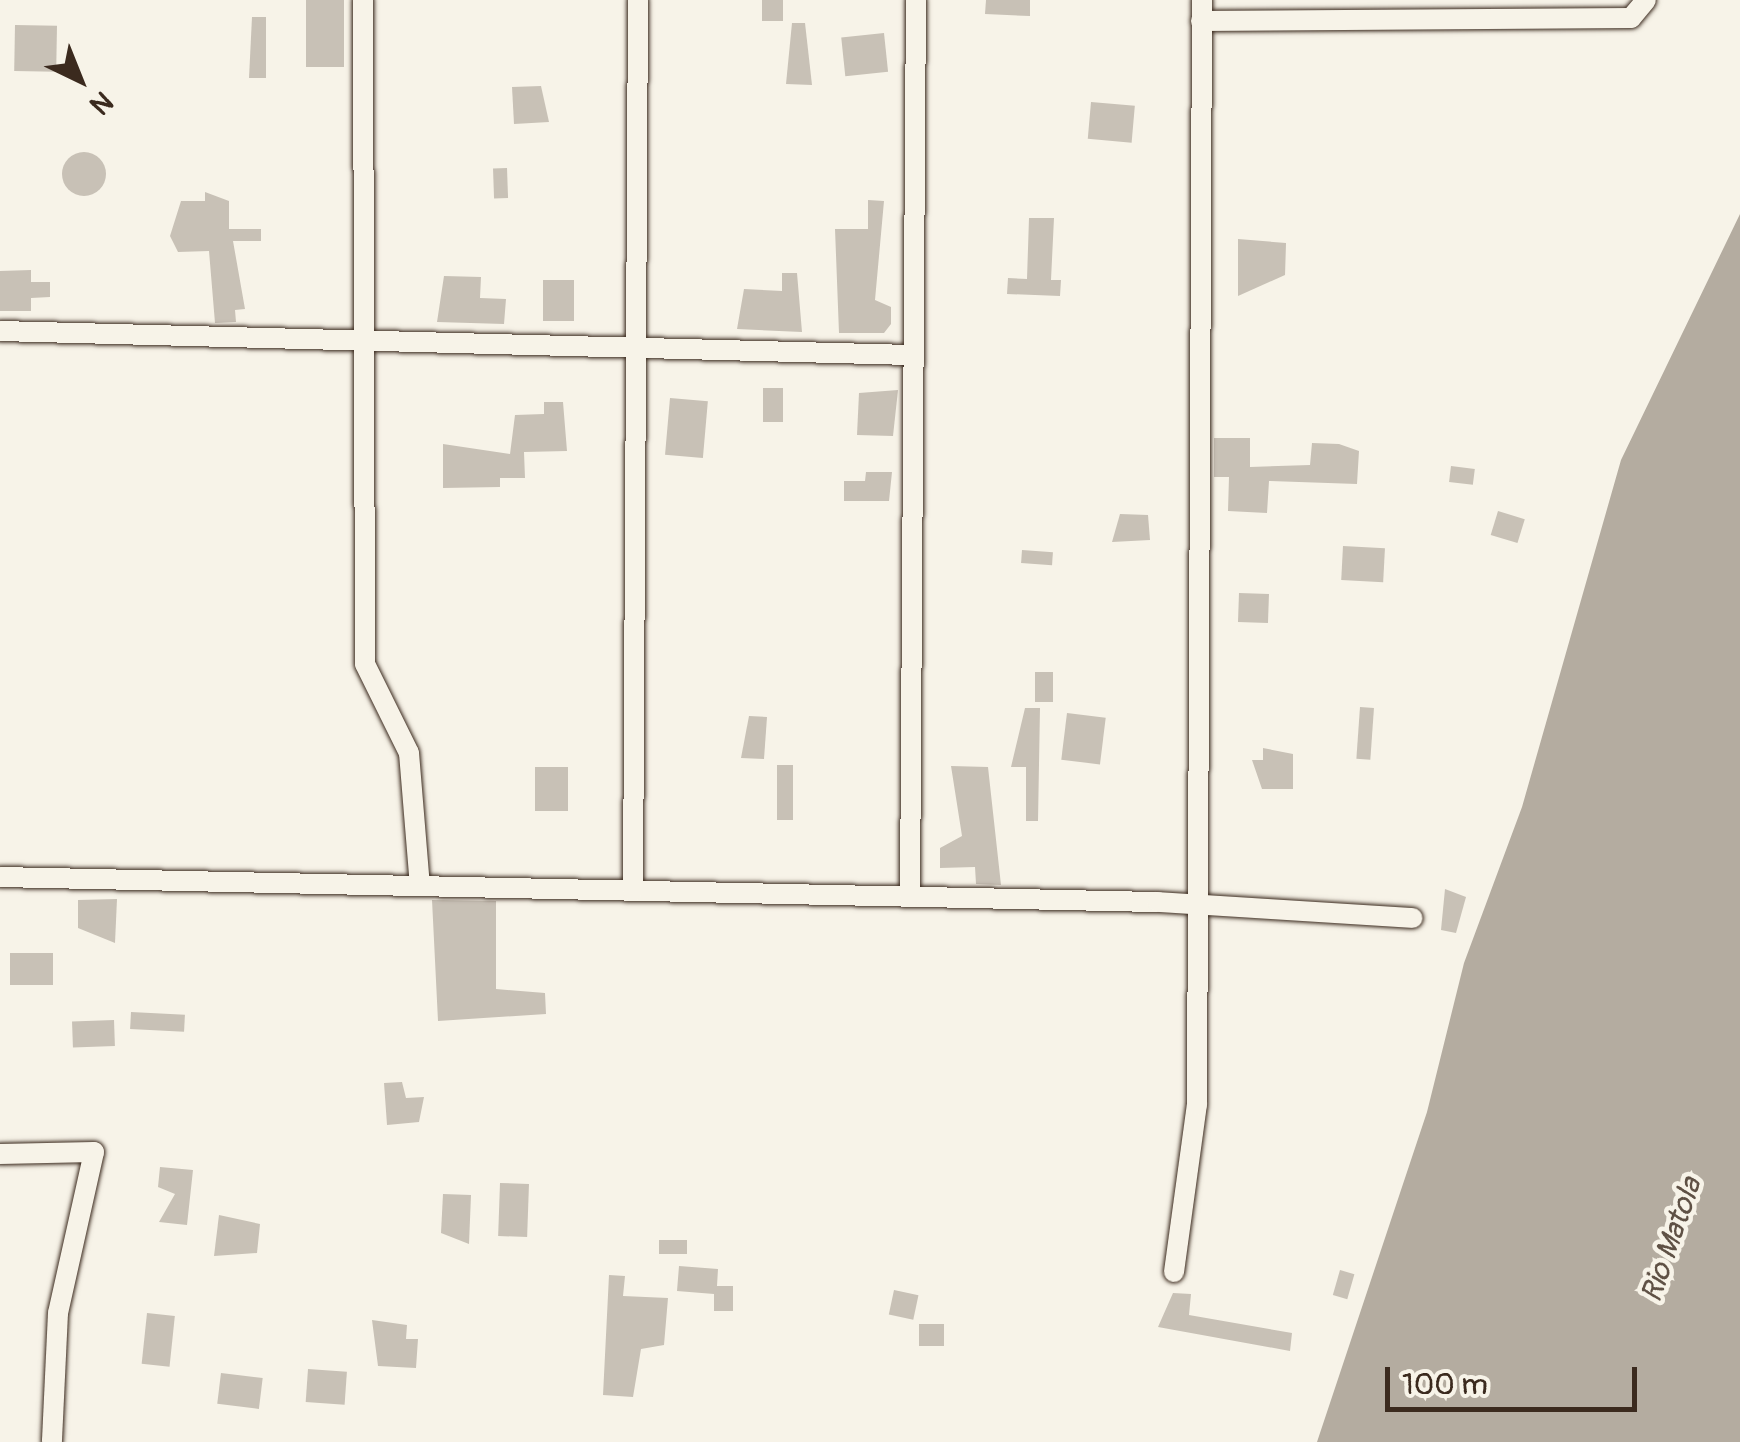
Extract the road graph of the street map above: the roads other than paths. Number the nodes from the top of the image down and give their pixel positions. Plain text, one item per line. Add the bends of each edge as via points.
1 (362, 0) edge
2 (638, 0) edge
3 (916, 0) edge
4 (1646, 0) edge
5 (1202, 11) edge
6 (0, 331) edge
7 (363, 339) junction
8 (635, 350) junction
9 (913, 355) junction
10 (0, 876) edge
11 (420, 886) junction
12 (633, 891) junction
13 (910, 897) junction
14 (1199, 904) junction
15 (1412, 918) dead end
16 (0, 1154) edge
17 (1174, 1272) dead end
18 (52, 1442) edge

1 - 7 street
2 - 8 street
3 - 9 street
4 - 5 street via 1631,18 1598,19
5 - 14 street
6 - 7 street
7 - 8 street
7 - 11 street via 366,664 409,753
8 - 9 street
8 - 12 street
9 - 13 street
10 - 11 street
11 - 12 street
12 - 13 street
13 - 14 street
14 - 15 street
14 - 17 street via 1198,1106
16 - 18 street via 94,1152 58,1313

